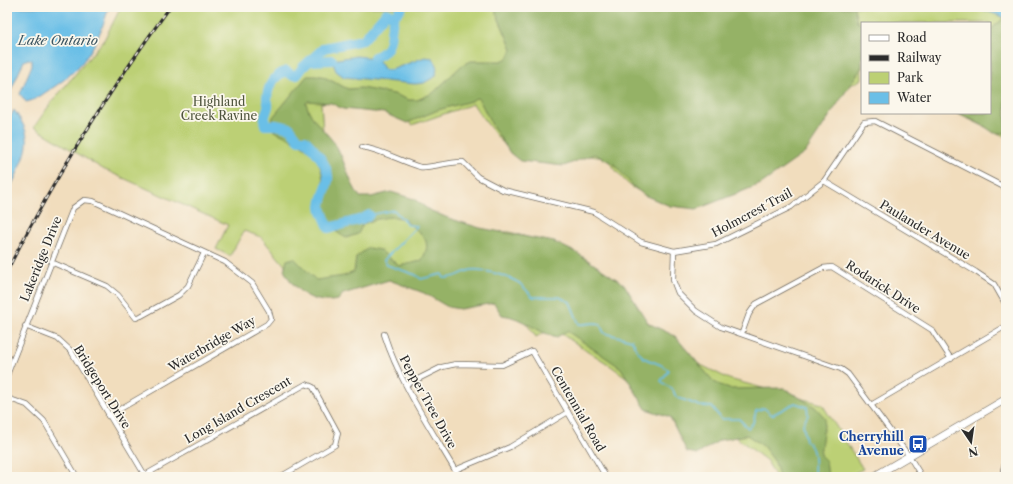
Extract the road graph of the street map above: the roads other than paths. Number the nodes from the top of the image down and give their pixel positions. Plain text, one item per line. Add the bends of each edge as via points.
1 (362, 147) dead end
2 (824, 181) junction
3 (1006, 188) edge
4 (84, 200) joint
5 (674, 251) junction
6 (204, 253) junction
7 (51, 262) junction
8 (1006, 305) edge
9 (25, 326) junction
10 (1006, 326) edge
11 (742, 333) junction
12 (384, 334) dead end
13 (951, 359) junction
14 (7, 375) edge
15 (406, 384) junction
16 (7, 398) edge
17 (1006, 399) edge
18 (871, 405) junction
19 (568, 412) junction
20 (108, 416) junction
21 (909, 456) junction
22 (1006, 461) edge
23 (455, 470) junction
24 (145, 476) edge
25 (604, 476) edge
26 (77, 477) edge
27 (280, 477) edge
28 (459, 477) edge
29 (873, 477) edge
30 (922, 477) edge
31 (1006, 477) edge

1 - 5 street, Holmcrest Trail via 375,149 422,167 452,161 463,162 478,177 503,190 594,212 641,242
2 - 3 street, Holmcrest Trail via 864,122 875,121
2 - 5 street, Holmcrest Trail via 791,207 716,244
2 - 8 street, Paulander Avenue via 994,284
4 - 6 street, Waterbridge Way via 93,201
4 - 7 street, Lakeridge Drive via 73,208
5 - 11 street via 673,280 678,293 696,311 721,327
6 - 7 street via 188,286 179,295 136,318 118,295 107,286
6 - 20 street, Waterbridge Way via 225,262 252,283 271,319 267,324
7 - 9 street, Lakeridge Drive
9 - 14 street, Lakeridge Drive
9 - 20 street, Bridgeport Drive via 58,339 71,351
10 - 13 street
11 - 13 street, Rodarick Drive via 756,304 823,268 832,267 932,330
11 - 18 street via 841,369 848,374
12 - 15 street, Pepper Tree Drive via 390,354
13 - 18 street
15 - 19 street, Centennial Road via 442,367 456,364 502,365 532,351
15 - 23 street, Pepper Tree Drive
16 - 26 street via 27,405 44,421
17 - 21 main road
18 - 21 street
19 - 23 street via 510,447
19 - 25 street, Centennial Road
20 - 24 street, Bridgeport Drive
21 - 29 main road
21 - 30 street
22 - 31 street via 1003,470
23 - 28 street, Pepper Tree Drive
24 - 27 street, Long Island Crescent via 306,384 313,387 338,432 338,438 335,446

